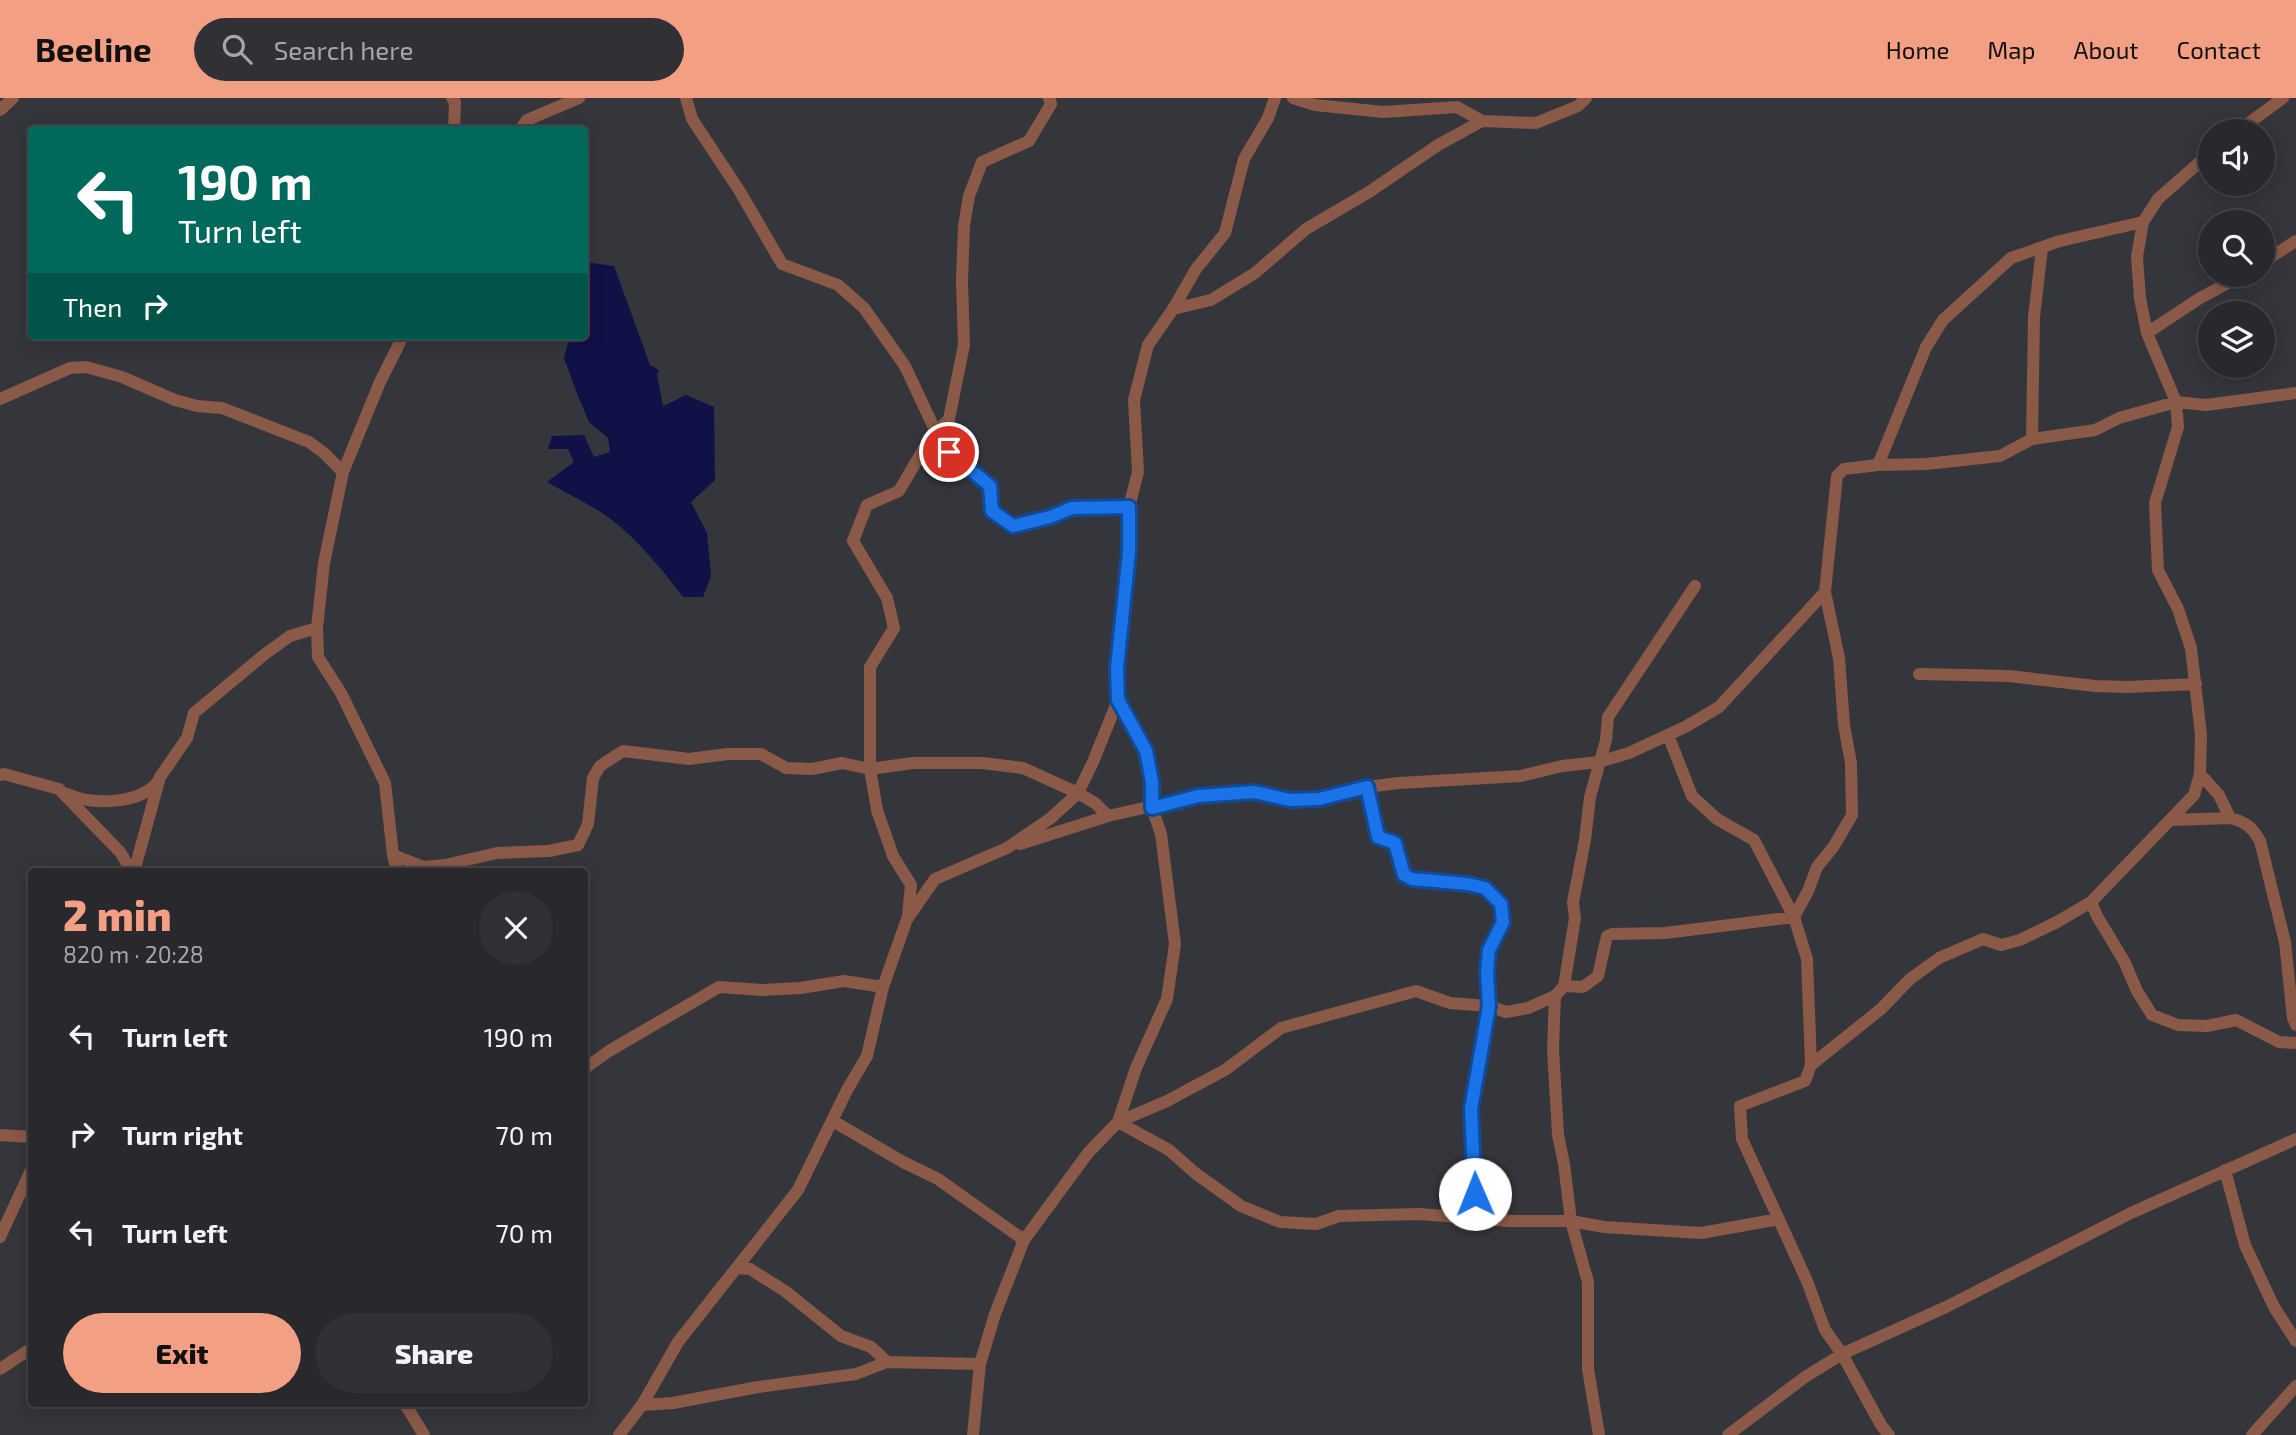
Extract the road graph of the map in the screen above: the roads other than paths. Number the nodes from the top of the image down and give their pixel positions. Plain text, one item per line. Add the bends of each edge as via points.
1 (13, 98) edge
2 (452, 98) edge
3 (579, 98) edge
4 (687, 98) edge
5 (1049, 98) edge
6 (1275, 98) edge
7 (1293, 98) edge
8 (1586, 98) edge
9 (2283, 98) edge
10 (0, 110) edge
11 (2254, 119) edge
12 (1482, 121) junction
13 (454, 126) edge
14 (523, 126) edge
15 (2198, 164) edge
16 (2143, 222) junction
17 (2296, 241) edge
18 (2042, 248) junction
19 (2275, 254) edge
20 (2221, 287) edge
21 (1173, 309) junction
22 (2147, 333) junction
23 (401, 340) edge
24 (2296, 393) edge
25 (0, 399) edge
26 (2176, 402) junction
27 (930, 438) junction
28 (2032, 439) junction
29 (1878, 465) junction
30 (343, 472) junction
31 (1129, 507) junction
32 (1695, 586) dead end
33 (1825, 592) junction
34 (317, 628) junction
35 (1919, 674) dead end
36 (2196, 684) junction
37 (1118, 700) junction
38 (1668, 735) junction
39 (1600, 762) junction
40 (870, 769) junction
41 (2200, 774) junction
42 (0, 775) edge
43 (160, 776) junction
44 (1367, 787) junction
45 (58, 789) junction
46 (1078, 793) junction
47 (1152, 808) junction
48 (1108, 816) junction
49 (2230, 818) junction
50 (2171, 820) junction
51 (1007, 848) junction
52 (393, 855) junction
53 (130, 868) edge
54 (134, 868) edge
55 (396, 868) edge
56 (2091, 902) junction
57 (1794, 916) junction
58 (907, 919) junction
59 (883, 987) junction
60 (1560, 991) junction
61 (1489, 1006) junction
62 (2296, 1026) edge
63 (2296, 1043) edge
64 (1811, 1065) junction
65 (588, 1066) edge
66 (833, 1121) junction
67 (1118, 1122) junction
68 (0, 1135) edge
69 (28, 1137) edge
70 (2296, 1139) edge
71 (2225, 1170) junction
72 (28, 1177) edge
73 (1475, 1219) junction
74 (1779, 1219) junction
75 (1571, 1221) junction
76 (0, 1237) edge
77 (1024, 1240) junction
78 (737, 1268) junction
79 (2296, 1341) edge
80 (28, 1352) edge
81 (1842, 1354) junction
82 (887, 1362) junction
83 (980, 1364) junction
84 (0, 1369) edge
85 (2296, 1385) edge
86 (642, 1405) junction
87 (406, 1407) edge
88 (424, 1435) edge
89 (619, 1435) edge
90 (973, 1435) edge
91 (1599, 1435) edge
92 (1728, 1435) edge
93 (1889, 1435) edge
94 (2252, 1435) edge

1 - 10 street
2 - 13 street
3 - 14 street
4 - 27 street via 692,120 782,264 838,285 864,308 905,366 935,430
5 - 27 street via 1051,104 1029,141 982,162 969,196 963,240 964,345 950,419
6 - 21 street via 1244,159 1225,233 1196,269
7 - 12 street via 1315,105 1383,112 1457,107
8 - 12 street via 1578,106 1536,123
9 - 11 street
12 - 21 street via 1306,229 1255,273 1211,300
15 - 16 street via 2158,199
16 - 18 street
16 - 22 street via 2137,257
17 - 19 street
18 - 28 street via 2034,317
18 - 29 street via 2011,258 1943,320 1926,347
20 - 22 street
21 - 31 street via 1148,345 1134,400 1138,472
22 - 26 street
23 - 30 street
24 - 26 street via 2206,405
25 - 30 street via 86,367 197,407 222,408 309,442
26 - 28 street via 2119,418 2095,430
26 - 36 street via 2178,427 2155,503 2158,570 2191,648
27 - 31 street via 990,486 992,511 1013,526 1072,508
27 - 40 street via 899,491 867,505 853,541 887,598 894,628 870,667
28 - 29 street via 2000,456
29 - 33 street via 1844,469 1837,476
30 - 34 street via 324,563
31 - 37 street
32 - 39 street via 1608,717
33 - 38 street via 1719,707
33 - 57 street via 1839,658 1852,815 1817,867
34 - 43 street via 290,636 194,713 187,738
34 - 52 street via 318,657 385,783
35 - 36 street via 2009,676 2117,687
36 - 41 street
37 - 46 street
37 - 47 street via 1146,751
38 - 39 street
38 - 57 street via 1692,796 1717,818 1754,839
39 - 44 street via 1521,776
39 - 60 street via 1590,797 1573,902 1575,918
40 - 46 street via 913,763 982,763 1023,768
40 - 52 street via 842,762 811,769 786,768 761,754 690,759 623,751 600,766 593,778 588,824 578,845 496,853 424,867
40 - 58 street via 877,810 893,856 911,885
41 - 49 street via 2219,795
41 - 50 street via 2194,795
42 - 45 street
43 - 45 street via 153,788 109,802 77,799
43 - 54 street
44 - 47 street via 1319,799 1290,800 1254,792 1198,796
44 - 61 street via 1378,837 1395,843 1404,875 1485,888 1501,904 1503,922 1489,950
45 - 53 street
46 - 48 street
46 - 51 street
47 - 48 street
47 - 67 street via 1161,834 1175,944 1167,999
48 - 51 street
49 - 50 street
49 - 62 street via 2244,822 2260,841 2285,942
50 - 56 street
51 - 58 street via 935,879
52 - 55 street
56 - 63 street via 2152,1015 2178,1025 2236,1020 2279,1041
56 - 64 street via 2020,940 2001,946 1983,939 1939,958
57 - 60 street via 1675,932 1612,934 1607,936 1598,976 1583,987
57 - 64 street via 1807,959
58 - 59 street
59 - 65 street via 844,981 762,990 719,987
59 - 66 street via 867,1056
60 - 61 street via 1528,1008 1506,1012
60 - 75 street via 1553,1049 1558,1135
61 - 67 street via 1450,1003 1416,991 1281,1028 1225,1070
61 - 73 street via 1471,1109
64 - 74 street via 1805,1081 1740,1106 1742,1139
66 - 77 street via 938,1179
66 - 78 street via 798,1190
67 - 73 street via 1169,1150 1241,1206 1280,1222 1317,1224 1339,1216 1419,1214
67 - 77 street via 1088,1153
68 - 69 street
70 - 71 street
71 - 79 street via 2245,1245
71 - 81 street
72 - 76 street
73 - 75 street
74 - 75 street via 1701,1233
74 - 81 street via 1825,1329
75 - 91 street via 1588,1282 1588,1370
77 - 83 street
78 - 82 street via 750,1269 841,1336 871,1347
78 - 86 street via 678,1342
80 - 84 street
81 - 92 street
81 - 93 street
82 - 83 street
82 - 86 street via 856,1374
83 - 90 street
85 - 94 street
86 - 89 street
87 - 88 street

